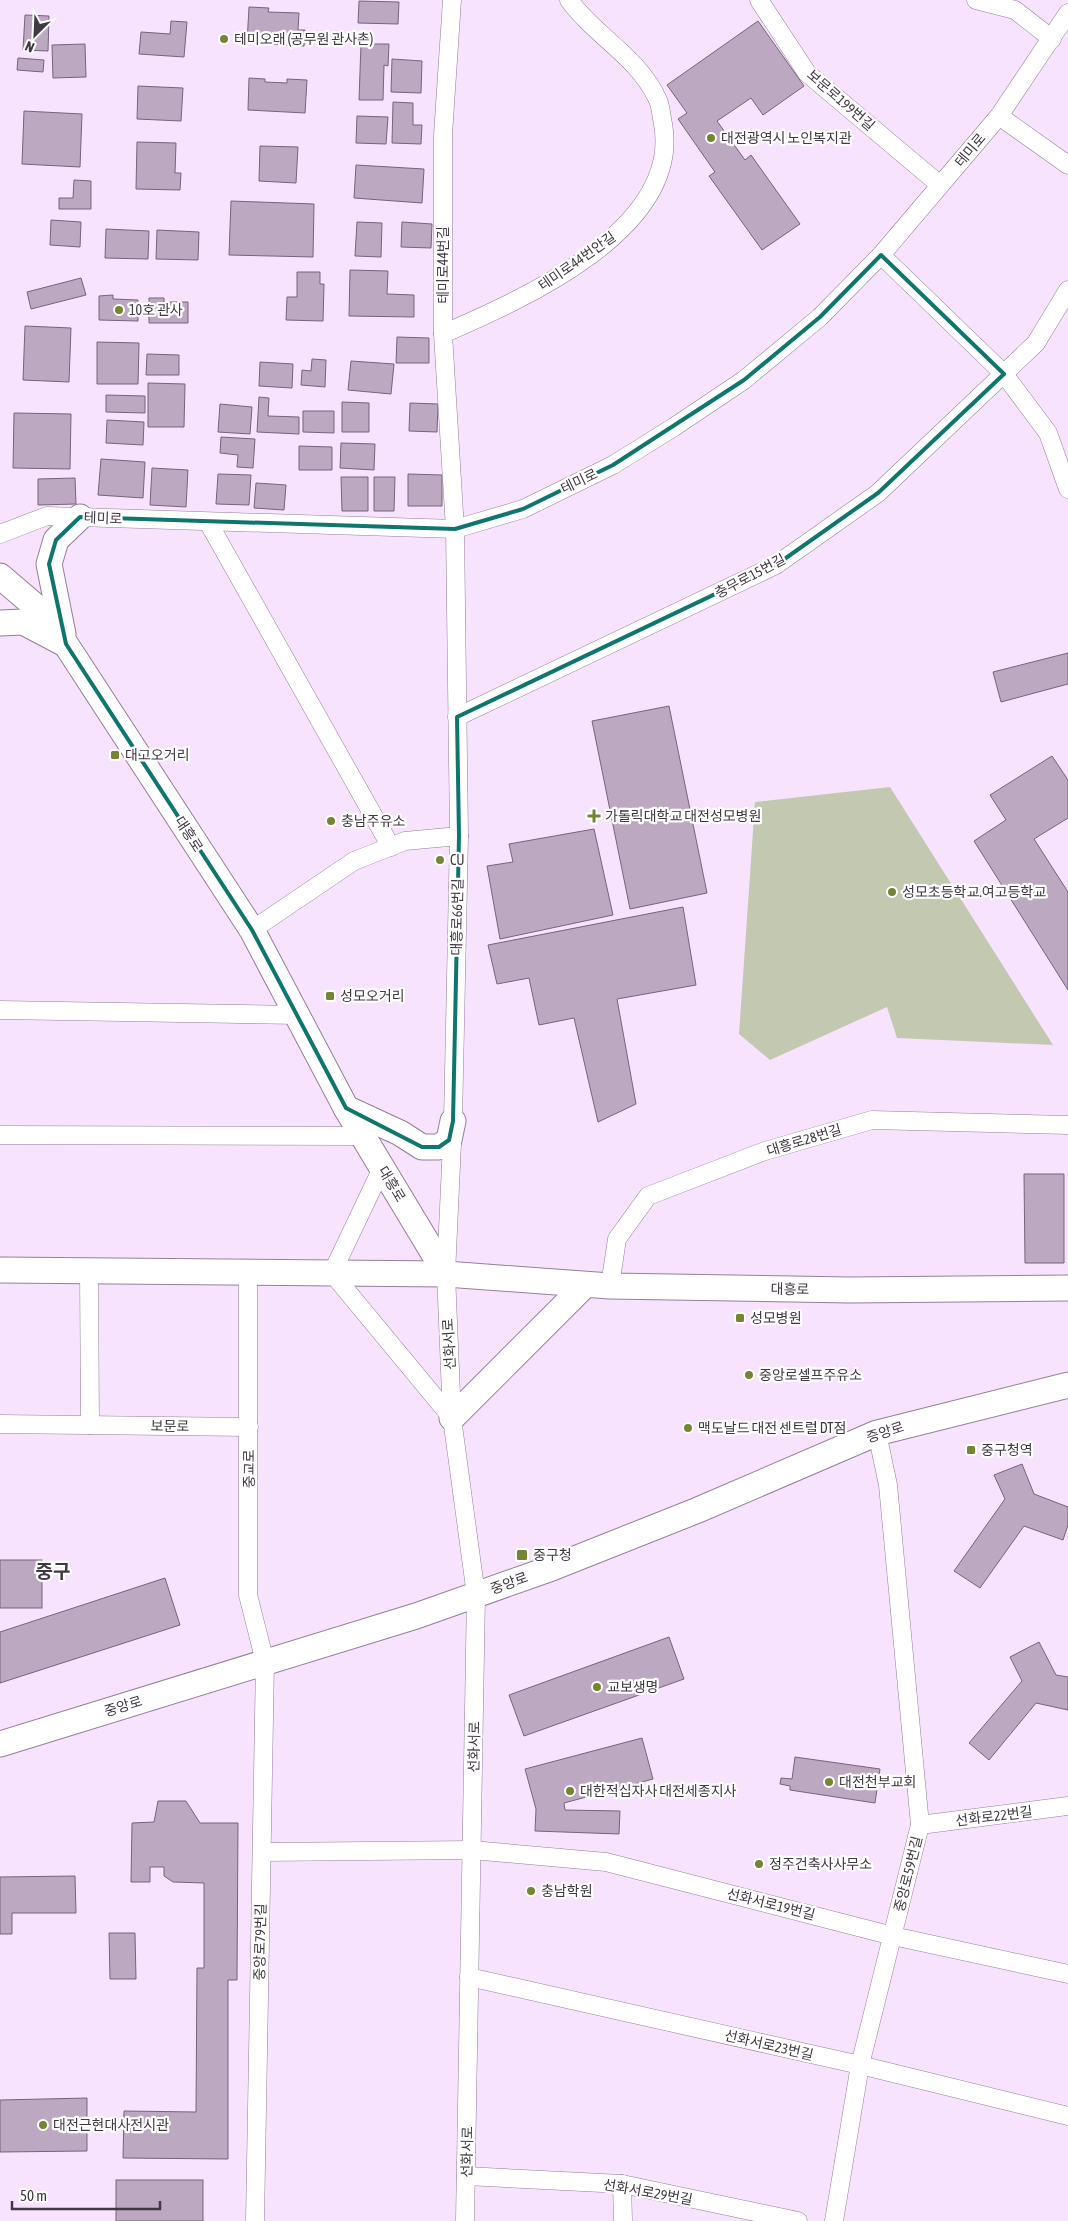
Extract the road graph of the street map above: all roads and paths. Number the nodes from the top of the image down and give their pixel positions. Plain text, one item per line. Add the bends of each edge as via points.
1 (452, 0) edge
2 (569, 0) edge
3 (759, 0) edge
4 (976, 0) edge
5 (1068, 13) edge
6 (1052, 39) junction
7 (999, 116) junction
8 (1068, 165) edge
9 (940, 185) junction
10 (881, 255) junction
11 (1068, 290) edge
12 (443, 334) junction
13 (1004, 374) junction
14 (1068, 489) edge
15 (80, 517) junction
16 (208, 522) junction
17 (455, 529) junction
18 (0, 534) edge
19 (0, 576) edge
20 (0, 623) edge
21 (66, 644) junction
22 (457, 717) junction
23 (459, 836) junction
24 (391, 847) junction
25 (252, 930) junction
26 (0, 1010) edge
27 (296, 1015) junction
28 (346, 1108) junction
29 (453, 1122) junction
30 (1068, 1125) edge
31 (0, 1135) edge
32 (363, 1136) junction
33 (382, 1168) junction
34 (0, 1270) edge
35 (89, 1271) junction
36 (248, 1273) junction
37 (332, 1273) junction
38 (446, 1274) junction
39 (585, 1284) junction
40 (610, 1286) junction
41 (1068, 1288) edge
42 (1068, 1384) edge
43 (452, 1418) junction
44 (0, 1424) edge
45 (90, 1425) junction
46 (249, 1427) junction
47 (877, 1433) junction
48 (476, 1595) junction
49 (265, 1662) junction
50 (0, 1744) edge
51 (1068, 1806) edge
52 (920, 1825) junction
53 (472, 1850) junction
54 (262, 1852) junction
55 (893, 1936) junction
56 (1068, 1974) edge
57 (470, 1977) junction
58 (860, 2066) junction
59 (1068, 2116) edge
60 (466, 2176) junction
61 (622, 2184) junction
62 (255, 2221) edge
63 (465, 2221) edge
64 (623, 2221) edge
65 (798, 2221) edge
66 (834, 2221) edge

1 - 12 street, 테미로44번길 via 443,135
2 - 12 street, 테미로44번안길 via 644,74 658,100 665,135 663,162 638,212 617,234 512,304
3 - 9 street, 보문로199번길 via 807,73
4 - 6 street via 1015,10
5 - 6 street, 테미로
6 - 7 street, 테미로
7 - 8 street
7 - 9 street, 테미로
9 - 10 street, 테미로
10 - 13 street
10 - 17 street, 테미로 via 812,324 744,380 674,427 613,464 523,509
11 - 13 street, 충무로15번길 via 1036,343
12 - 17 street, 테미로44번길
13 - 14 street via 1048,433
13 - 22 street, 충무로15번길 via 878,493 776,565
15 - 16 street, 테미로
15 - 18 street, 테미로 via 47,516
15 - 21 main road via 56,540 49,564
16 - 17 street, 테미로
16 - 24 street
17 - 22 street, 대흥로66번길
19 - 21 main road, 대흥로 via 48,617
20 - 21 main road via 23,622
21 - 25 main road, 대흥로
22 - 23 street, 대흥로66번길
23 - 24 street via 405,842
23 - 29 street, 대흥로66번길
24 - 25 street via 354,861
25 - 27 main road, 대흥로
26 - 27 street
27 - 28 main road, 대흥로
28 - 29 main road via 422,1147 438,1147 449,1140
28 - 32 main road, 대흥로
29 - 38 street, 대흥로66번길
30 - 40 street, 대흥로28번길 via 872,1120 765,1151 648,1196 617,1239
31 - 32 street
32 - 33 main road, 대흥로
33 - 37 street
33 - 38 main road, 대흥로
34 - 35 main road
35 - 36 main road
35 - 45 street
36 - 37 main road
36 - 46 street, 중교로
37 - 38 main road
37 - 43 street
38 - 39 main road, 대흥로
38 - 43 street, 선화서로
39 - 40 main road, 대흥로
39 - 43 main road
40 - 41 main road, 대흥로 via 850,1290
42 - 47 main road, 중앙로
43 - 48 street, 선화서로
44 - 45 street, 보문로
45 - 46 street, 보문로
46 - 49 street, 중교로 via 248,1595
47 - 48 main road, 중앙로 via 698,1510
47 - 52 street, 중앙로59번길 via 888,1485
48 - 49 main road, 중앙로
48 - 53 street, 선화서로
49 - 50 main road, 중앙로
49 - 54 street, 중앙로79번길
51 - 52 street, 선화로22번길
52 - 55 street, 중앙로59번길
53 - 54 street, 선화서로19번길
53 - 55 street, 선화서로19번길 via 606,1862
53 - 57 street, 선화서로
54 - 62 street, 중앙로79번길
55 - 56 street, 선화서로19번길
55 - 58 street, 중앙로59번길
57 - 58 street, 선화서로23번길
57 - 60 street, 선화서로
58 - 59 street, 선화서로23번길
58 - 66 street, 중앙로59번길
60 - 61 street, 선화서로29번길
60 - 63 street, 선화서로
61 - 64 street
61 - 65 street, 선화서로29번길

